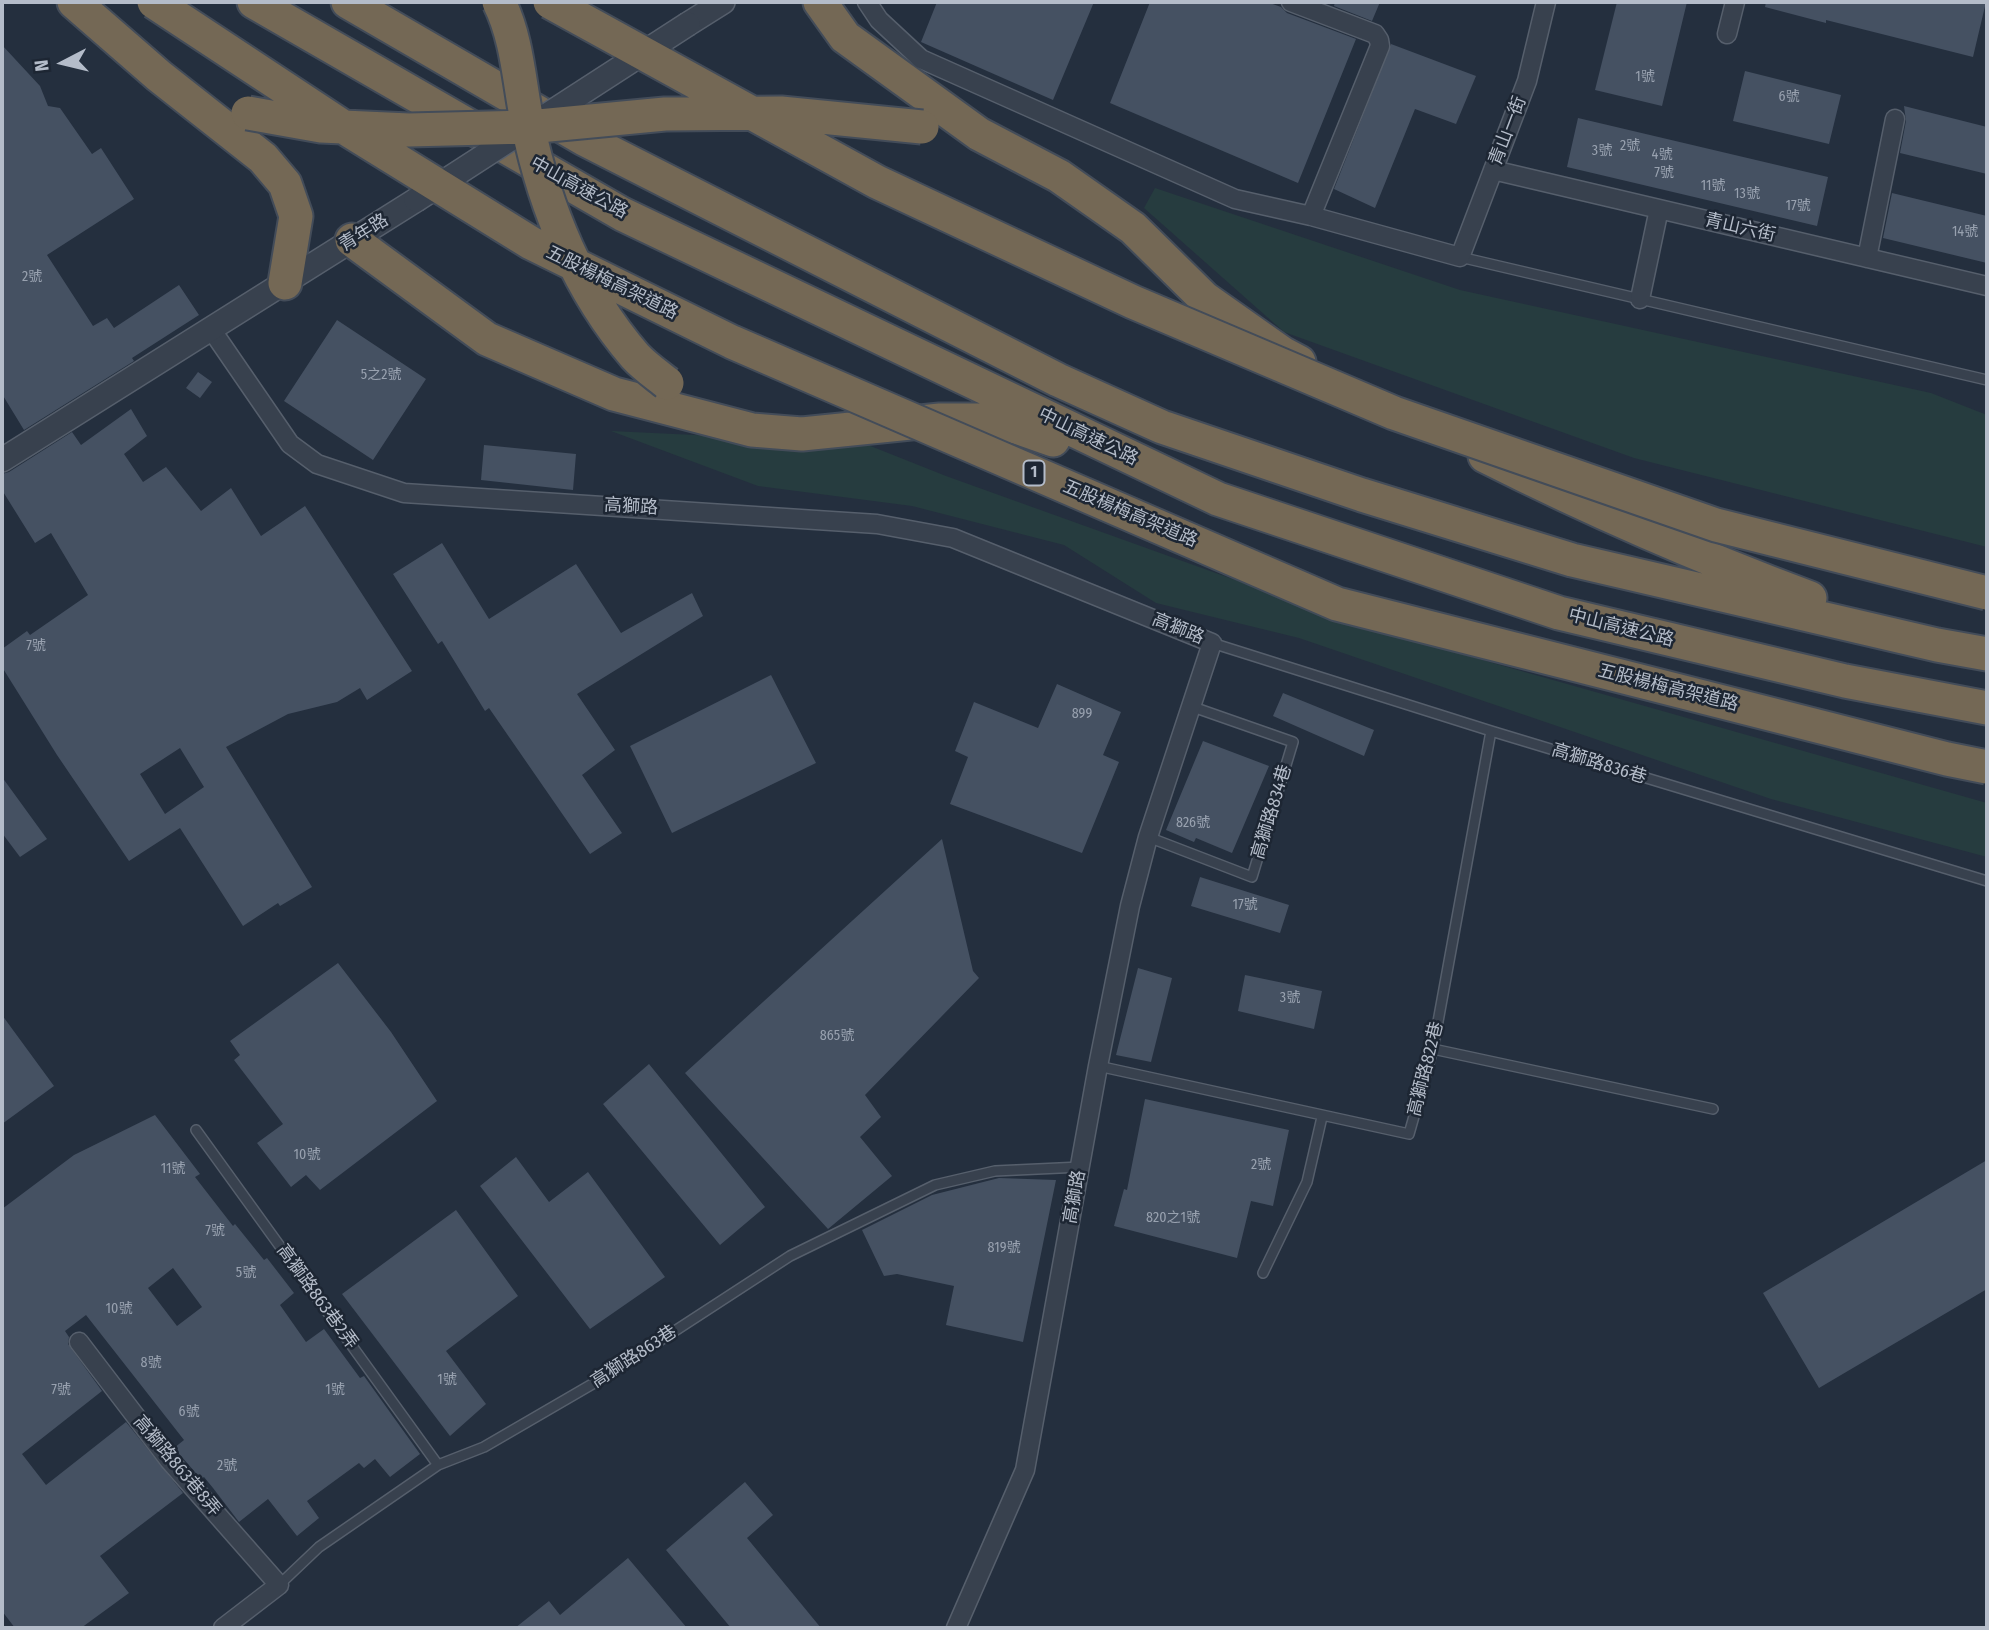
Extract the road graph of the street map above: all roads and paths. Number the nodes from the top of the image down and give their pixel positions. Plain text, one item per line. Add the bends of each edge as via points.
1 (74, 2) edge
2 (154, 2) edge
3 (254, 2) edge
4 (348, 2) edge
5 (499, 2) edge
6 (550, 2) edge
7 (723, 2) edge
8 (820, 2) edge
9 (867, 2) edge
10 (1291, 2) edge
11 (1546, 2) edge
12 (1735, 2) edge
13 (1727, 34) dead end
14 (159, 76) junction
15 (1895, 119) dead end
16 (528, 127) junction
17 (979, 134) junction
18 (1493, 170) junction
19 (1659, 209) junction
20 (1311, 216) junction
21 (352, 240) junction
22 (1460, 257) junction
23 (1867, 258) junction
24 (285, 283) junction
25 (1987, 286) edge
26 (1640, 299) junction
27 (211, 328) junction
28 (1987, 380) edge
29 (711, 420) junction
30 (2, 460) edge
31 (1218, 499) junction
32 (1987, 593) edge
33 (1212, 643) junction
34 (1937, 645) junction
35 (1987, 654) edge
36 (1193, 707) junction
37 (1987, 708) edge
38 (1491, 732) junction
39 (1987, 767) edge
40 (1148, 837) junction
41 (1987, 881) edge
42 (1433, 1049) junction
43 (1098, 1066) junction
44 (1713, 1109) dead end
45 (1322, 1117) junction
46 (196, 1130) dead end
47 (1081, 1167) junction
48 (1263, 1273) dead end
49 (79, 1342) dead end
50 (438, 1465) junction
51 (279, 1586) junction
52 (223, 1628) edge
53 (956, 1628) edge

1 - 14 highway
2 - 39 highway, 五股楊梅高架道路 / 1, bridge via 531,243 732,342 1337,604
3 - 31 highway, 中山高速公路 via 622,214
4 - 34 highway via 584,139 1058,380 1162,427 1572,560
5 - 16 highway, bridge via 509,23
6 - 32 highway, bridge via 877,183 1133,302 1394,413 1716,525
7 - 16 street, 青年路, bridge
8 - 17 highway via 845,37
9 - 20 street via 879,20 921,58 1235,199
10 - 20 street via 1380,40
11 - 18 street, 青山一街 via 1527,81
12 - 13 street
14 - 16 highway, bridge via 248,113 321,126 409,130
14 - 24 highway via 263,158 285,184 296,216
15 - 23 street
16 - 17 highway, bridge via 665,114 755,113
16 - 21 street, 青年路, bridge
16 - 29 highway, bridge via 555,223 590,294 636,357
17 - 34 highway via 1059,176 1133,228 1204,299 1282,353 1530,479 1738,571
18 - 19 street, 青山六街
18 - 22 street, 青山一街
19 - 23 street, 青山六街
19 - 26 street
20 - 22 street
21 - 24 street, 青年路
21 - 29 highway via 488,339 614,394
22 - 26 lane
23 - 25 street, 青山六街
24 - 27 street, 青年路
26 - 28 lane
27 - 30 street, 青年路
27 - 33 street, 高獅路 via 290,444 317,464 404,494 877,524 953,538
29 - 31 highway via 752,430 802,434 980,420 1016,427
31 - 37 highway, 中山高速公路 via 1559,613 1845,681
33 - 36 street, 高獅路
33 - 38 lane, 高獅路836巷
34 - 35 highway
36 - 40 street, 高獅路
36 - 40 lane, 高獅路834巷 via 1293,742 1252,877
38 - 41 lane, 高獅路836巷
38 - 42 lane, 高獅路822巷
40 - 43 street, 高獅路
42 - 44 lane
42 - 45 lane, 高獅路822巷 via 1409,1134
43 - 45 lane, 高獅路822巷
43 - 47 street, 高獅路
45 - 48 lane via 1307,1182
46 - 50 lane, 高獅路863巷2弄
47 - 50 lane, 高獅路863巷 via 995,1171 935,1185 790,1256 601,1379 484,1447
47 - 53 street, 高獅路 via 1025,1470
49 - 51 street, 高獅路863巷8弄 via 169,1460
50 - 51 lane, 高獅路863巷 via 320,1547
51 - 52 street, 高獅路863巷

